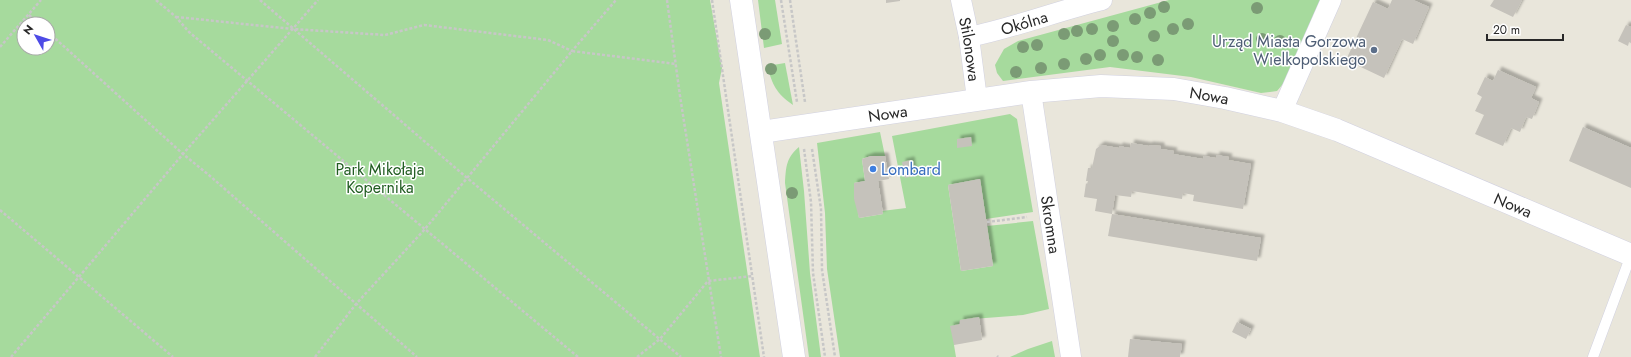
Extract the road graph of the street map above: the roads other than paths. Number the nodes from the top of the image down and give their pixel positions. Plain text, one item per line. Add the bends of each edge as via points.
1 (741, 0) edge
2 (962, 0) edge
3 (1102, 0) edge
4 (1331, 0) edge
5 (969, 37) junction
6 (1031, 92) junction
7 (977, 99) junction
8 (1282, 111) junction
9 (760, 132) junction
10 (1631, 255) edge
11 (794, 357) edge
12 (1071, 357) edge
13 (1593, 357) edge

1 - 9 street
2 - 5 street, Stilonowa
3 - 5 street, Okólna
4 - 8 street
5 - 7 street, Stilonowa
6 - 7 street, Nowa
6 - 8 street, Nowa via 1101,86 1174,89
6 - 12 street, Skromna
7 - 9 street, Nowa
8 - 10 street, Nowa via 1337,130
9 - 11 street
10 - 13 lane

